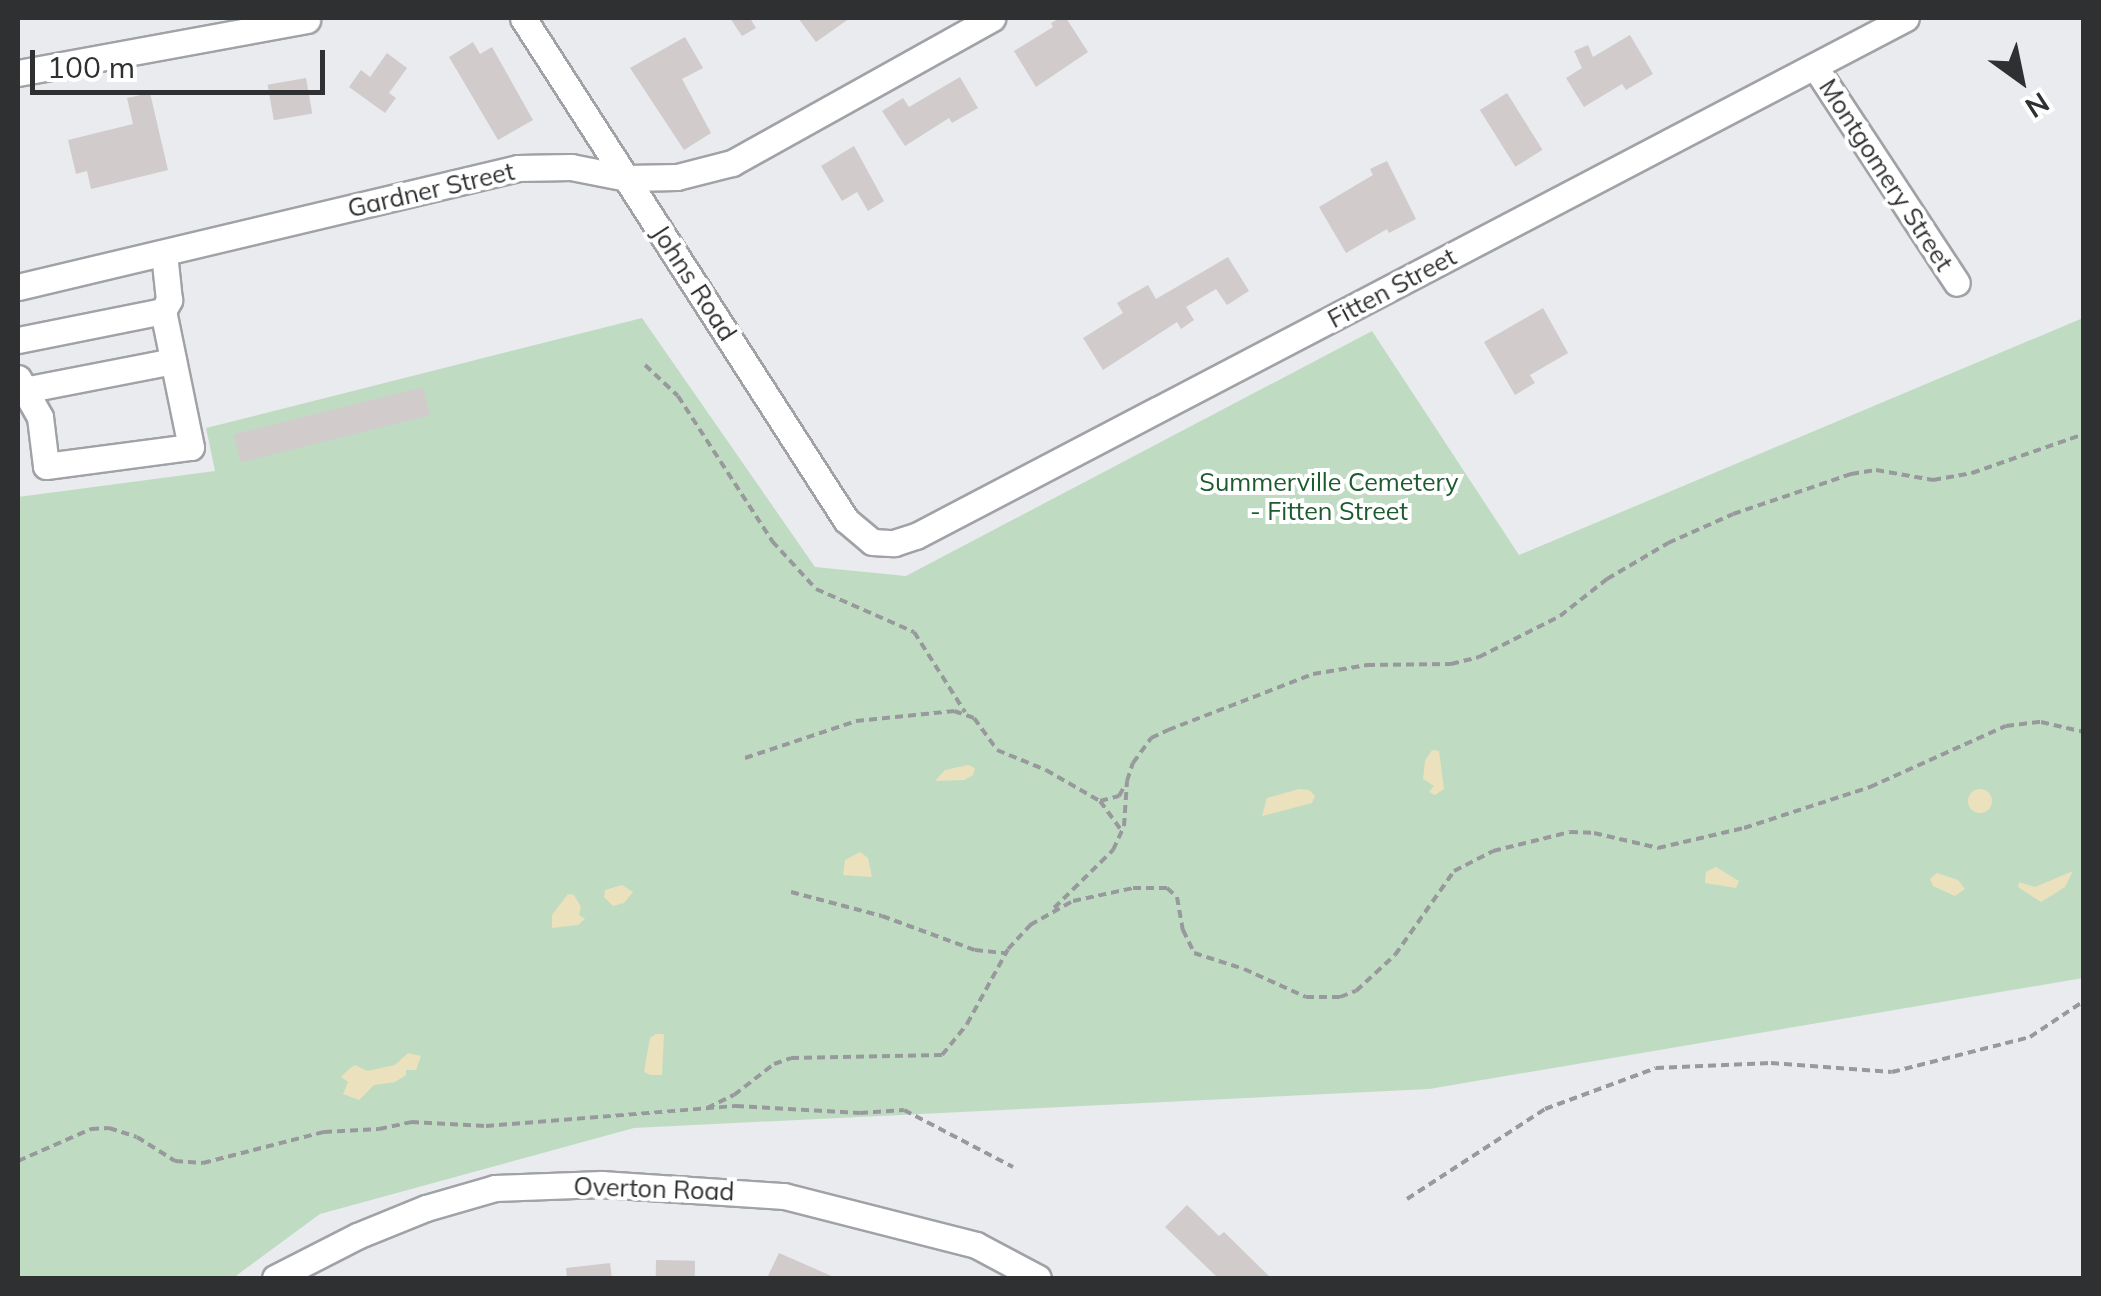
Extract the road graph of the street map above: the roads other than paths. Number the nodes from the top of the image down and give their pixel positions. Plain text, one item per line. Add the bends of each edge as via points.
1 (523, 18) edge
2 (992, 18) edge
3 (1906, 18) edge
4 (307, 20) dead end
5 (1870, 26) edge
6 (1814, 67) junction
7 (18, 73) edge
8 (627, 178) junction
9 (164, 253) junction
10 (1957, 283) dead end
11 (18, 287) edge
12 (163, 310) junction
13 (18, 340) edge
14 (173, 361) junction
15 (21, 384) edge
16 (872, 542) joint
17 (275, 1278) edge
18 (1038, 1278) edge

1 - 8 street, Johns Road
2 - 8 street, Gardner Street via 732,162 677,176
3 - 5 street, Fitten Street
4 - 7 street
5 - 6 street, Fitten Street
6 - 10 street, Montgomery Street
6 - 16 street, Fitten Street via 916,536
8 - 9 street, Gardner Street via 518,168
8 - 16 street, Johns Road via 846,520
9 - 11 street, Gardner Street
9 - 12 street via 169,300
12 - 13 street
12 - 14 street
14 - 15 street
14 - 15 street via 191,447 46,466 40,417
17 - 18 street, Overton Road via 358,1236 495,1188 602,1184 784,1196 976,1245

